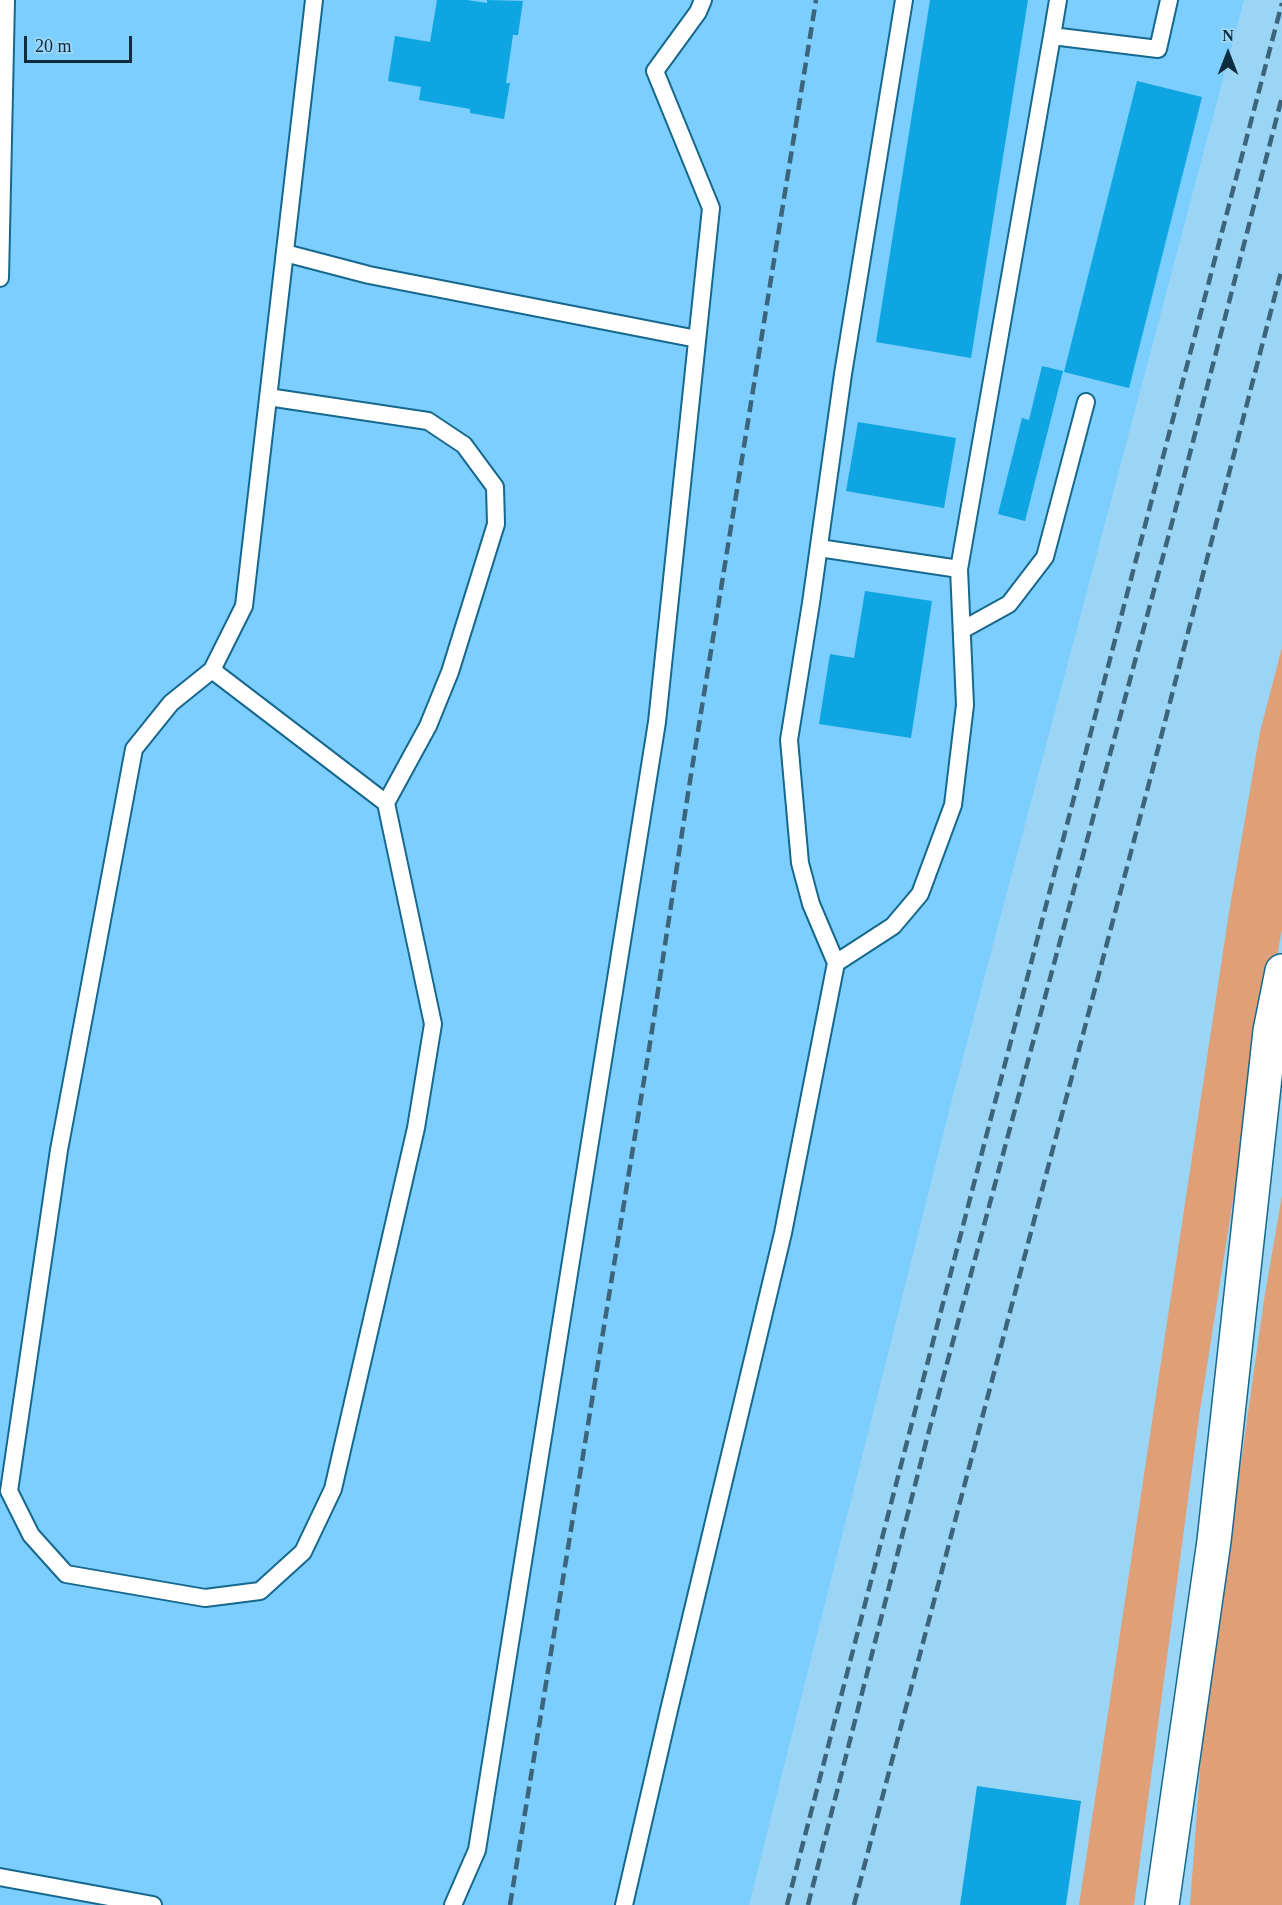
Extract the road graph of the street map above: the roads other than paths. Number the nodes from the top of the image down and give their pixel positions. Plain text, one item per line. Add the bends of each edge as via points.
1 (6, 0) edge
2 (314, 0) edge
3 (703, 0) edge
4 (904, 0) edge
5 (1058, 0) edge
6 (1169, 0) edge
7 (1052, 36) junction
8 (285, 253) junction
9 (0, 278) edge
10 (697, 339) junction
11 (268, 397) junction
12 (1086, 402) dead end
13 (819, 548) junction
14 (959, 569) junction
15 (962, 630) junction
16 (212, 670) junction
17 (386, 803) junction
18 (836, 963) junction
19 (1282, 971) edge
20 (0, 1877) edge
21 (153, 1905) edge
22 (453, 1905) edge
23 (624, 1905) edge
24 (1162, 1905) edge

1 - 9 lane
2 - 8 lane
3 - 10 lane via 655,71 711,208
4 - 13 lane
5 - 7 lane
6 - 7 lane via 1158,49
7 - 14 lane
8 - 10 lane via 369,275
8 - 11 lane
10 - 22 lane via 655,733 477,1850
11 - 16 lane via 244,606
11 - 17 lane via 428,421 464,445 495,487 496,524 450,672 428,726
12 - 15 lane via 1045,557 1009,604
13 - 14 lane
13 - 18 lane via 789,740 800,863 811,904
14 - 15 lane
15 - 18 lane via 965,705 953,806 920,894 892,926
16 - 17 lane
16 - 17 lane via 171,704 134,749 59,1150 9,1491 31,1535 66,1574 205,1598 260,1591 303,1552 333,1489 416,1128 433,1024
18 - 23 lane via 783,1233
19 - 24 highway via 1270,1031 1214,1541
20 - 21 lane

